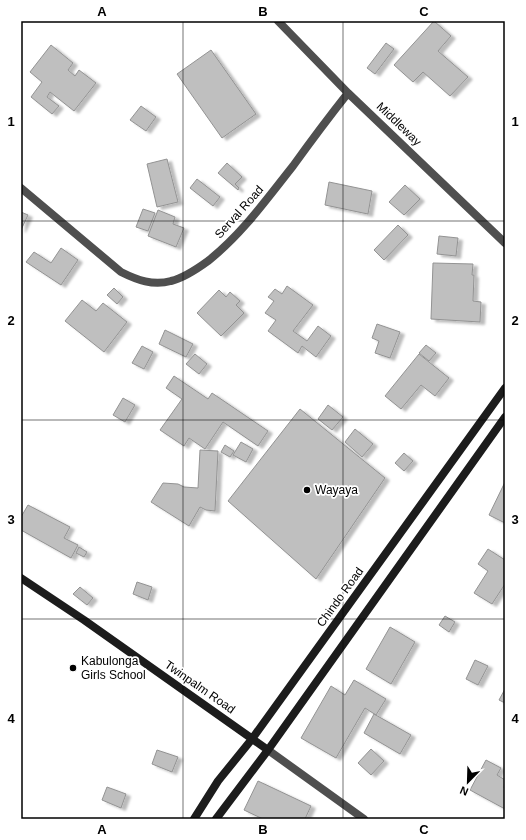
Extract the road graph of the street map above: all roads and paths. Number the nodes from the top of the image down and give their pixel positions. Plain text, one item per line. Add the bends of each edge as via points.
1 (278, 21) edge
2 (348, 92) junction
3 (21, 188) edge
4 (505, 242) edge
5 (505, 388) edge
6 (505, 417) edge
7 (21, 578) edge
8 (252, 739) junction
9 (268, 750) junction
10 (194, 819) edge
11 (216, 819) edge
12 (364, 819) edge

1 - 2 street, Middleway
2 - 3 street, Serval Road via 262,207 237,236 201,266 170,281 154,283 136,280 121,272
2 - 4 street, Middleway
5 - 8 main road, Chindo Road
6 - 9 main road
7 - 8 main road, Twinpalm Road
8 - 9 main road, Twinpalm Road
8 - 10 main road, Chindo Road via 218,781
9 - 11 main road
9 - 12 street, Twinpalm Road

